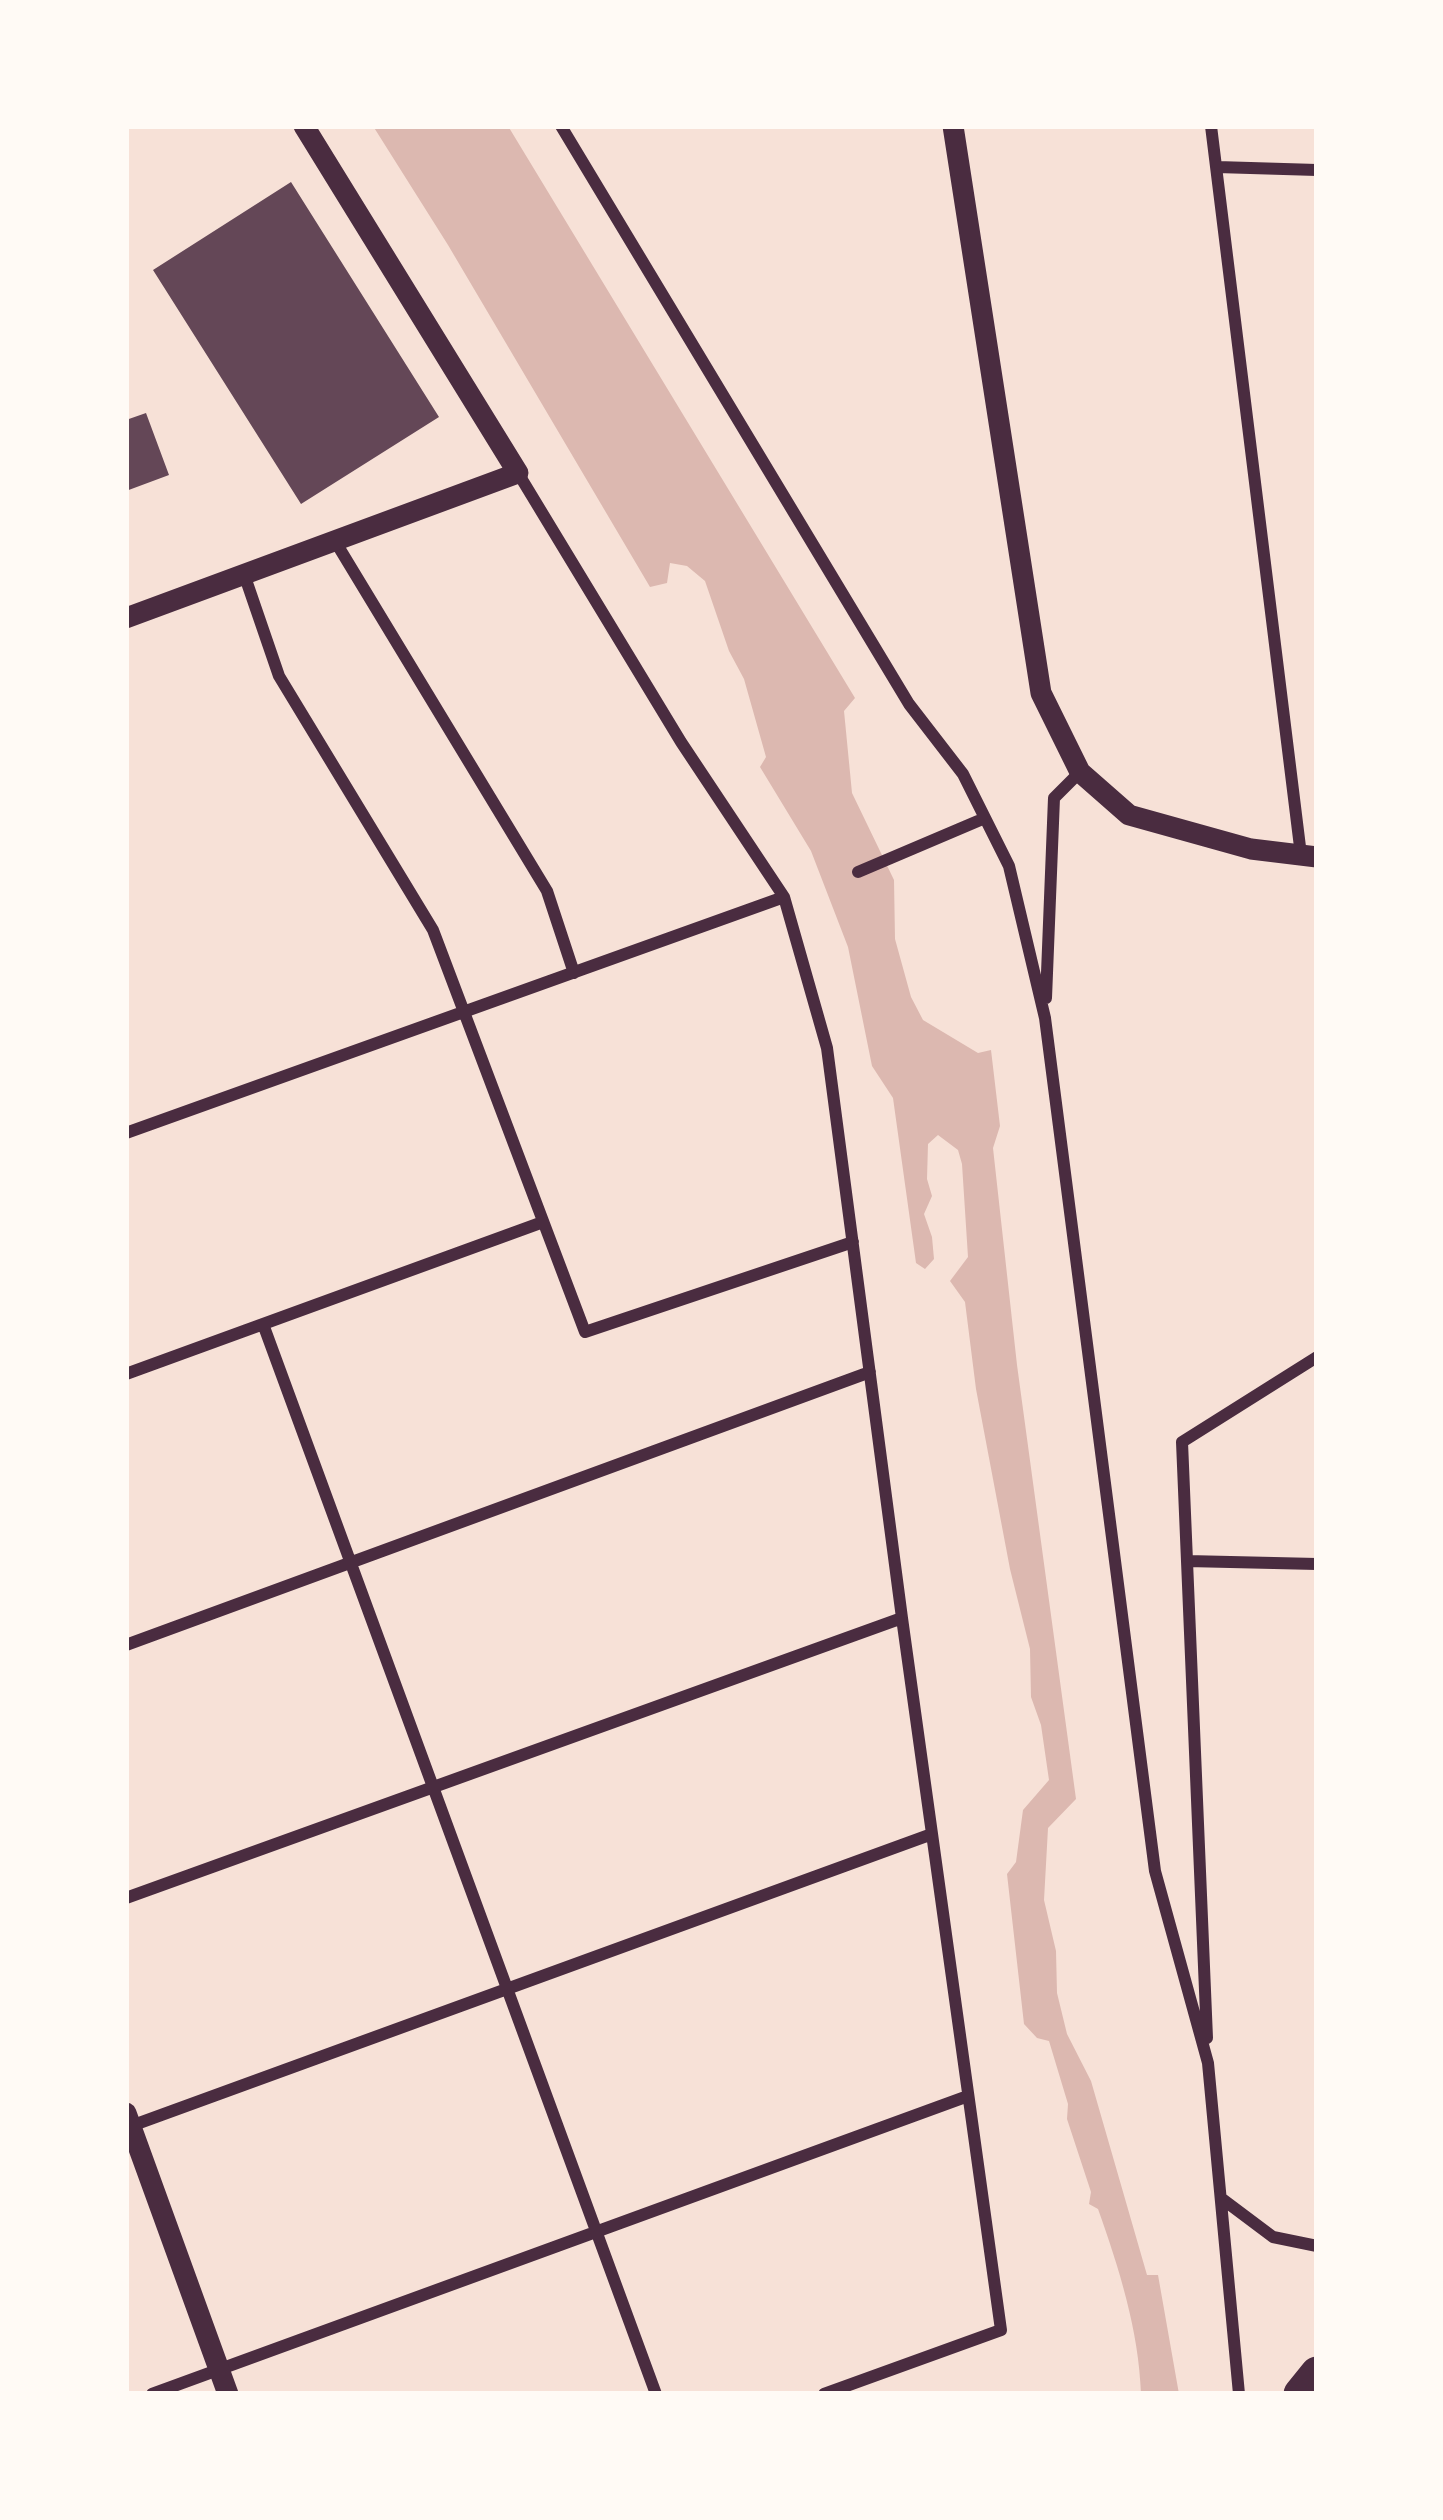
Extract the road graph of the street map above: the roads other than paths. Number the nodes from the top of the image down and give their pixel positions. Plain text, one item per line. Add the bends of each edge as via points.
1 (304, 126) edge
2 (561, 126) edge
3 (953, 126) edge
4 (1211, 126) edge
5 (1216, 167) junction
6 (1317, 170) edge
7 (518, 473) junction
8 (335, 541) junction
9 (244, 574) junction
10 (126, 618) edge
11 (1080, 772) junction
12 (985, 818) junction
13 (1309, 856) edge
14 (858, 872) dead end
15 (784, 897) junction
16 (574, 973) junction
17 (463, 1012) junction
18 (1045, 1018) junction
19 (126, 1133) edge
20 (543, 1222) junction
21 (853, 1242) junction
22 (263, 1324) junction
23 (1317, 1357) edge
24 (870, 1372) junction
25 (126, 1373) edge
26 (1187, 1561) junction
27 (351, 1563) junction
28 (1317, 1564) edge
29 (902, 1618) junction
30 (126, 1645) edge
31 (434, 1787) junction
32 (932, 1834) junction
33 (126, 1898) edge
34 (507, 1988) junction
35 (1208, 2063) junction
36 (968, 2096) junction
37 (128, 2122) edge
38 (1221, 2198) junction
39 (597, 2233) junction
40 (1317, 2246) edge
41 (219, 2372) junction
42 (1317, 2373) edge
43 (152, 2394) edge
44 (228, 2394) edge
45 (656, 2394) edge
46 (824, 2394) edge
47 (1239, 2394) edge
48 (1300, 2394) edge

1 - 7 street
2 - 12 street
3 - 11 street via 1041,693
4 - 5 street
5 - 6 street
5 - 13 street
7 - 8 street
7 - 15 street
8 - 9 street
8 - 16 street via 547,891
9 - 10 street
9 - 17 street via 279,676 433,930
11 - 13 street via 1129,815 1251,849
11 - 18 street via 1054,798
12 - 14 street
12 - 18 street via 1009,866
15 - 16 street
15 - 21 street via 827,1048
16 - 17 street
17 - 19 street
17 - 20 street
18 - 35 street via 1155,1871
20 - 21 street via 585,1332
20 - 22 street
21 - 24 street
22 - 25 street
22 - 27 street
23 - 26 street via 1182,1442
24 - 27 street
24 - 29 street
26 - 28 street
26 - 35 street
27 - 30 street
27 - 31 street
29 - 31 street
29 - 32 street
31 - 33 street
31 - 34 street
32 - 34 street
32 - 36 street
34 - 37 street
34 - 39 street
35 - 38 street
36 - 39 street
36 - 46 street via 1001,2330
37 - 41 street
38 - 40 street via 1273,2237
38 - 47 street
39 - 41 street
39 - 45 street
41 - 43 street
41 - 44 street
42 - 48 highway

